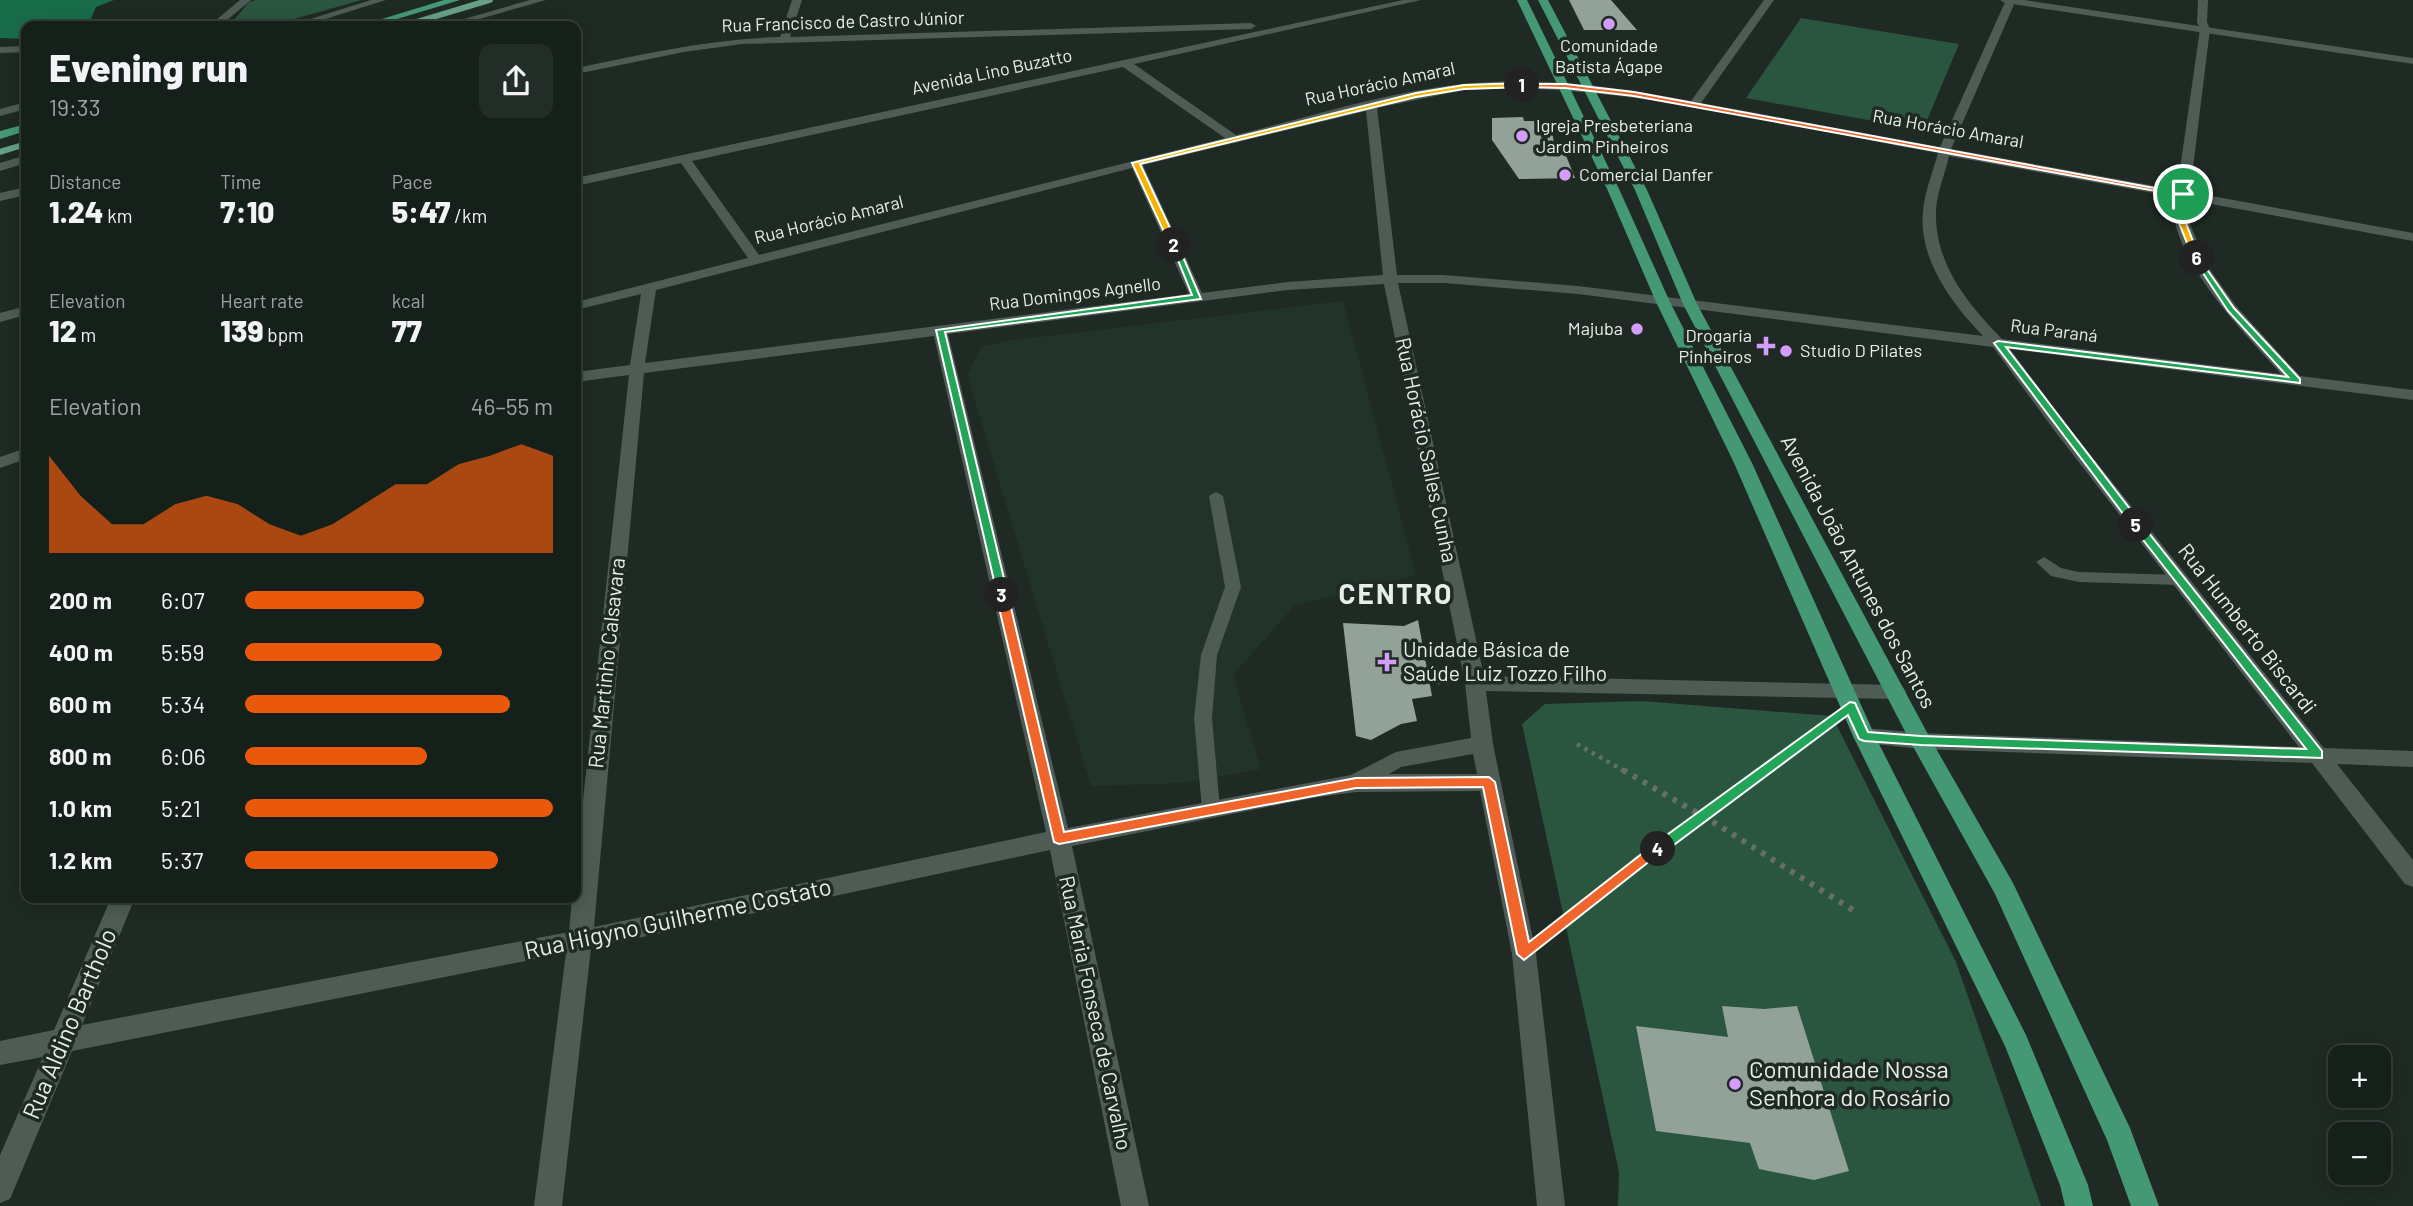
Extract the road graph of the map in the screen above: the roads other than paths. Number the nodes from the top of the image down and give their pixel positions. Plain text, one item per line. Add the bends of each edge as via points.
1 (246, 0) edge
2 (381, 0) edge
3 (454, 0) edge
4 (541, 0) edge
5 (797, 0) edge
6 (1416, 0) edge
7 (1522, 0) edge
8 (1544, 0) edge
9 (1769, 0) edge
10 (2005, 0) edge
11 (2011, 0) edge
12 (2053, 0) edge
13 (2203, 0) edge
14 (220, 21) edge
15 (310, 21) edge
16 (381, 21) edge
17 (463, 21) edge
18 (2204, 25) junction
19 (1281, 27) junction
20 (1198, 28) junction
21 (1234, 38) junction
22 (784, 39) junction
23 (21, 49) edge
24 (0, 50) edge
25 (2413, 55) edge
26 (2413, 61) edge
27 (1125, 63) junction
28 (581, 70) edge
29 (1565, 86) junction
30 (1587, 89) junction
31 (1694, 105) junction
32 (21, 107) edge
33 (1371, 107) junction
34 (0, 113) edge
35 (21, 129) edge
36 (0, 135) edge
37 (1234, 139) junction
38 (1945, 149) junction
39 (684, 158) junction
40 (21, 161) edge
41 (1136, 163) junction
42 (0, 167) edge
43 (581, 181) edge
44 (21, 192) edge
45 (2183, 194) junction
46 (0, 197) edge
47 (2413, 237) edge
48 (757, 260) junction
49 (1390, 279) junction
50 (649, 287) junction
51 (1198, 297) junction
52 (1663, 302) junction
53 (1690, 304) junction
54 (581, 305) edge
55 (21, 312) edge
56 (0, 318) edge
57 (940, 330) junction
58 (1998, 343) junction
59 (637, 368) junction
60 (581, 376) edge
61 (2296, 381) junction
62 (2413, 395) edge
63 (21, 455) edge
64 (0, 463) edge
65 (1216, 496) dead end
66 (2044, 562) dead end
67 (2180, 580) junction
68 (1475, 683) junction
69 (1896, 692) junction
70 (1847, 699) junction
71 (1864, 736) junction
72 (1921, 741) junction
73 (1482, 744) junction
74 (2318, 754) junction
75 (2413, 759) edge
76 (1489, 782) junction
77 (1356, 783) junction
78 (1211, 809) junction
79 (1059, 838) junction
80 (2413, 877) edge
81 (121, 903) edge
82 (580, 940) junction
83 (65, 1040) junction
84 (0, 1053) edge
85 (0, 1189) edge
86 (548, 1206) edge
87 (1135, 1206) edge
88 (1551, 1206) edge
89 (2079, 1206) edge
90 (2145, 1206) edge

1 - 14 street
2 - 15 street
3 - 16 main road
4 - 17 street
5 - 22 street
6 - 19 street, Avenida Lino Buzatto
7 - 29 main road
8 - 30 main road, Avenida João Antunes dos Santos
9 - 31 street
10 - 11 street
11 - 18 street
11 - 38 street, Rua Humberto Biscardi
12 - 18 street
13 - 18 street
18 - 25 street
18 - 26 street
18 - 45 street
19 - 20 street, Rua Francisco de Castro Júnior
19 - 21 street, Avenida Lino Buzatto
20 - 21 street, Rua Francisco de Castro Júnior
20 - 22 street, Rua Francisco de Castro Júnior
21 - 27 street, Avenida Lino Buzatto
22 - 28 street, Rua Francisco de Castro Júnior via 684,49
23 - 24 street
27 - 37 street
27 - 39 street, Avenida Lino Buzatto
29 - 30 street, Rua Horácio Amaral
29 - 33 street, Rua Horácio Amaral via 1464,87
29 - 52 main road
30 - 31 street, Rua Horácio Amaral
30 - 53 main road, Avenida João Antunes dos Santos via 1641,190
31 - 38 street, Rua Horácio Amaral
32 - 34 street
33 - 37 street, Rua Horácio Amaral
33 - 49 street, Rua Horácio Salles Cunha
35 - 36 main road
37 - 41 street, Rua Horácio Amaral
38 - 45 street, Rua Horácio Amaral
38 - 58 street, Rua Humberto Biscardi via 1929,212 1932,243 1964,307
39 - 43 street, Avenida Lino Buzatto
39 - 48 street
40 - 42 street
41 - 48 street, Rua Horácio Amaral
41 - 51 street
44 - 46 street
45 - 47 street, Rua Horácio Amaral
45 - 61 street via 2180,218 2201,267 2231,309
48 - 50 street, Rua Horácio Amaral
49 - 51 street, Rua Domingos Agnello
49 - 52 street, Rua Domingos Agnello via 1469,281
49 - 68 street, Rua Horácio Salles Cunha
50 - 54 street, Rua Horácio Amaral
50 - 59 street, Rua Martinho Calsavara
51 - 57 street, Rua Domingos Agnello
52 - 53 street, Rua Domingos Agnello
52 - 70 main road via 1742,463
53 - 58 street, Rua Paraná
53 - 69 main road, Avenida João Antunes dos Santos
55 - 56 street
57 - 59 street, Rua Domingos Agnello
57 - 79 street, Rua Maria Fonseca de Carvalho
58 - 61 street, Rua Paraná
58 - 67 street, Rua Humberto Biscardi
59 - 60 street, Rua Domingos Agnello
59 - 82 street, Rua Martinho Calsavara
61 - 62 street, Rua Paraná
63 - 64 street
65 - 78 lane via 1233,587 1209,656 1203,718
66 - 67 lane via 2056,572 2079,577
67 - 74 street, Rua Humberto Biscardi
68 - 70 street
68 - 73 street, Rua Horácio Salles Cunha
69 - 70 street
69 - 72 main road, Avenida João Antunes dos Santos
70 - 71 main road
71 - 72 street
71 - 89 main road via 2017,1043
72 - 74 street
72 - 90 main road, Avenida João Antunes dos Santos via 2005,890 2120,1137
73 - 76 street, Rua Horácio Salles Cunha
73 - 77 street, Rua Higyno Guilherme Costato via 1396,760
74 - 75 street
74 - 80 street, Rua Humberto Biscardi
76 - 77 street, Rua Higyno Guilherme Costato
76 - 88 street, Rua Horácio Salles Cunha via 1524,954
77 - 78 street, Rua Higyno Guilherme Costato
78 - 79 street, Rua Higyno Guilherme Costato
79 - 82 street, Rua Higyno Guilherme Costato
79 - 87 street, Rua Maria Fonseca de Carvalho
81 - 83 street, Rua Aldino Bartholo
82 - 83 street, Rua Higyno Guilherme Costato
82 - 86 street, Rua Martinho Calsavara
83 - 84 street, Rua Higyno Guilherme Costato
83 - 85 street, Rua Aldino Bartholo

